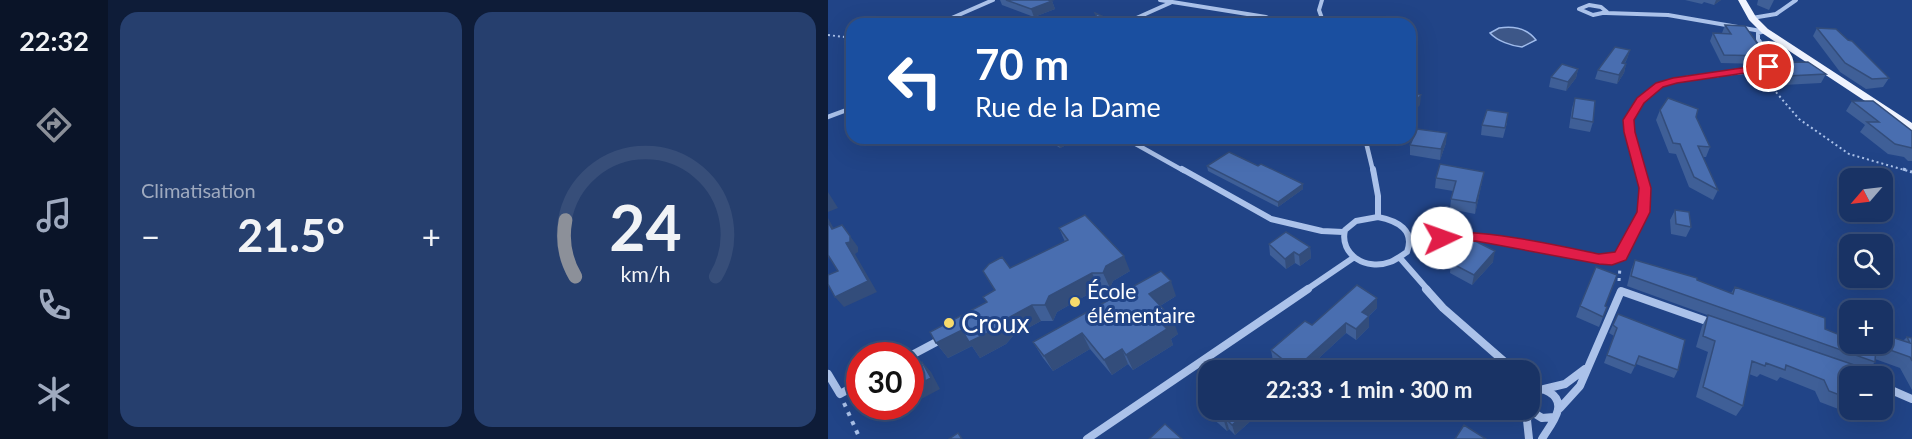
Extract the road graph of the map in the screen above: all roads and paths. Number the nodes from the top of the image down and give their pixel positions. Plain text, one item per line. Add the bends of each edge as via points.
1 (993, 0) edge
2 (1160, 0) edge
3 (1322, 0) edge
4 (1742, 0) edge
5 (1796, 0) edge
6 (1170, 3) junction
7 (1606, 13) junction
8 (952, 18) edge
9 (1136, 18) edge
10 (1268, 18) edge
11 (1322, 18) edge
12 (1752, 18) junction
13 (1764, 31) junction
14 (828, 35) edge
15 (846, 37) edge
16 (1756, 70) junction
17 (846, 110) edge
18 (828, 117) edge
19 (1912, 128) edge
20 (1136, 144) edge
21 (1367, 144) edge
22 (1912, 171) edge
23 (1378, 217) junction
24 (1343, 232) junction
25 (1411, 238) junction
26 (1621, 256) junction
27 (1353, 258) junction
28 (1400, 258) junction
29 (1621, 291) junction
30 (1722, 327) edge
31 (946, 336) edge
32 (924, 348) edge
33 (1499, 360) edge
34 (1586, 369) junction
35 (828, 374) edge
36 (1540, 387) edge
37 (846, 390) edge
38 (1540, 390) edge
39 (1893, 391) edge
40 (840, 393) junction
41 (1912, 399) edge
42 (1560, 408) junction
43 (1540, 417) edge
44 (1554, 417) junction
45 (1527, 420) edge
46 (860, 439) edge
47 (1087, 439) edge
48 (1529, 439) edge
49 (1542, 439) edge

1 - 8 street
2 - 6 street
3 - 11 street
4 - 12 main road
5 - 12 street via 1779,15
6 - 9 street
6 - 10 street
7 - 7 street via 1593,5 1579,9 1591,15
7 - 13 street via 1668,15
12 - 13 main road
13 - 16 street via 1758,33 1758,39 1773,62
13 - 19 main road
14 - 15 path
16 - 22 path via 1799,119 1849,154
16 - 26 street via 1659,85 1634,110 1628,120 1629,132 1645,188 1644,212
17 - 18 street
20 - 24 street via 1271,219
21 - 23 street via 1378,180
23 - 24 street via 1357,221
23 - 25 street via 1400,224
24 - 27 street via 1344,251
25 - 26 street via 1476,236 1599,259
25 - 28 street via 1407,252
26 - 29 path
27 - 28 street via 1377,265
27 - 47 street
28 - 33 street via 1443,308
29 - 30 street
29 - 34 street
31 - 32 street
34 - 36 street via 1565,384
34 - 42 street via 1573,398
35 - 40 street
37 - 40 street
38 - 42 street via 1556,396
39 - 41 street
40 - 46 path
42 - 44 street
43 - 44 street
44 - 49 street
45 - 48 street

